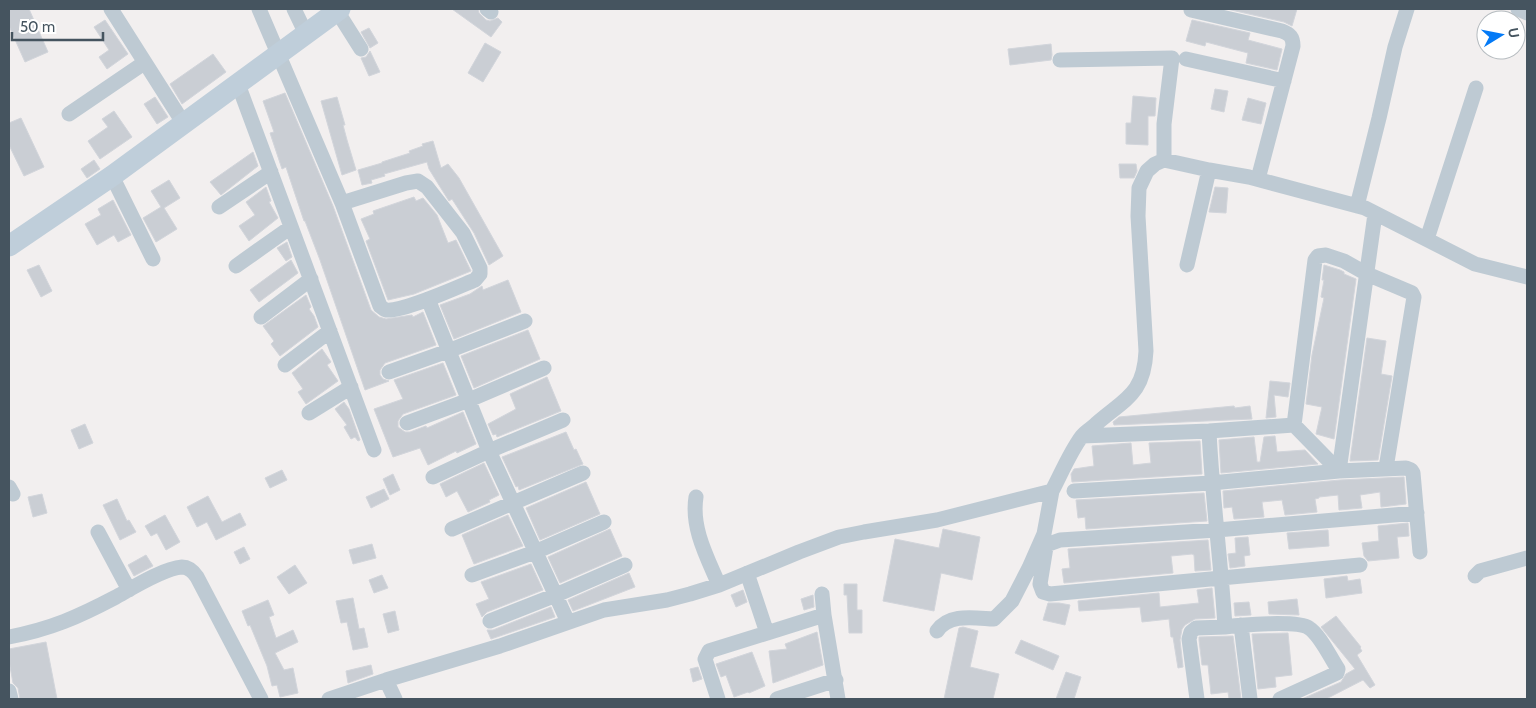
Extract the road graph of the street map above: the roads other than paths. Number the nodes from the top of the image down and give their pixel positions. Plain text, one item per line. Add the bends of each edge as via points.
1 (111, 9) edge
2 (259, 9) edge
3 (294, 9) edge
4 (1407, 9) edge
5 (1518, 9) edge
6 (339, 10) edge
7 (1191, 10) dead end
8 (1527, 13) edge
9 (306, 34) junction
10 (361, 49) dead end
11 (278, 53) junction
12 (1186, 59) dead end
13 (1060, 60) dead end
14 (144, 62) junction
15 (1284, 81) junction
16 (238, 84) junction
17 (1476, 88) dead end
18 (69, 114) dead end
19 (184, 124) junction
20 (1164, 160) junction
21 (1209, 170) junction
22 (271, 172) junction
23 (112, 176) junction
24 (1258, 179) junction
25 (342, 203) junction
26 (1357, 206) junction
27 (219, 207) dead end
28 (1375, 214) junction
29 (291, 227) junction
30 (1427, 239) junction
31 (9, 246) edge
32 (153, 259) dead end
33 (1188, 265) dead end
34 (236, 266) dead end
35 (1367, 274) junction
36 (1527, 277) edge
37 (311, 279) junction
38 (428, 299) junction
39 (261, 316) dead end
40 (525, 321) dead end
41 (330, 331) junction
42 (448, 351) junction
43 (285, 365) dead end
44 (544, 368) dead end
45 (389, 372) dead end
46 (351, 387) junction
47 (469, 400) junction
48 (310, 413) dead end
49 (563, 420) dead end
50 (407, 423) dead end
51 (1294, 425) junction
52 (1209, 431) junction
53 (1082, 436) junction
54 (374, 450) dead end
55 (489, 451) junction
56 (1386, 468) junction
57 (1339, 471) junction
58 (583, 473) dead end
59 (433, 477) dead end
60 (1211, 483) junction
61 (1052, 491) junction
62 (1074, 491) dead end
63 (696, 497) dead end
64 (513, 503) junction
65 (1417, 513) junction
66 (604, 522) dead end
67 (452, 528) dead end
68 (1217, 530) junction
69 (98, 532) dead end
70 (536, 552) junction
71 (1420, 552) dead end
72 (1527, 558) edge
73 (624, 565) dead end
74 (1360, 565) dead end
75 (747, 573) junction
76 (472, 575) dead end
77 (1475, 576) dead end
78 (1222, 577) junction
79 (719, 584) junction
80 (129, 590) junction
81 (822, 594) dead end
82 (556, 595) junction
83 (824, 616) junction
84 (490, 621) dead end
85 (568, 622) junction
86 (1225, 626) junction
87 (1240, 626) junction
88 (936, 631) dead end
89 (768, 633) junction
90 (9, 637) edge
91 (386, 680) junction
92 (836, 680) junction
93 (9, 691) edge
94 (11, 699) edge
95 (261, 699) edge
96 (329, 699) edge
97 (395, 699) edge
98 (718, 699) edge
99 (777, 699) edge
100 (838, 699) edge
101 (1197, 699) edge
102 (1250, 699) edge
103 (1280, 699) edge

1 - 14 street
2 - 11 street
3 - 9 street
4 - 26 street
5 - 8 street
6 - 9 street
6 - 10 street
7 - 15 street via 1289,34 1294,46
9 - 11 street
11 - 16 street
11 - 25 street
12 - 15 street
13 - 20 street via 1172,58 1164,124
14 - 18 street
14 - 19 street
15 - 24 street
16 - 19 street
16 - 22 street
17 - 30 street
19 - 23 street
20 - 21 street
20 - 53 street via 1146,171 1139,188 1146,351 1143,377 1128,397
21 - 24 street
21 - 33 street
22 - 27 street
22 - 29 street
23 - 31 street
23 - 32 street
24 - 26 street
25 - 38 street via 380,306 393,310
25 - 38 street via 412,181 427,187 463,233 480,271 475,280
26 - 28 street
28 - 30 street
28 - 35 street
29 - 34 street
29 - 37 street
30 - 36 street via 1475,264
35 - 51 street via 1326,255 1316,258
35 - 56 street via 1412,293 1414,297
35 - 57 street
37 - 39 street
37 - 41 street
38 - 42 street
40 - 42 street
41 - 43 street
41 - 46 street
42 - 45 street
42 - 47 street
44 - 47 street
46 - 48 street
46 - 54 street
47 - 50 street
47 - 55 street
49 - 55 street
51 - 52 street
51 - 57 street
52 - 53 street
52 - 60 street
53 - 61 street
55 - 59 street
55 - 64 street
56 - 57 street
56 - 65 street via 1412,471
57 - 60 street
58 - 64 street
60 - 62 street
60 - 68 street
61 - 75 street via 937,520 839,537
61 - 88 street via 1044,534 1012,601 994,619 949,620
63 - 79 street via 696,523
64 - 67 street
64 - 70 street
65 - 68 street
65 - 71 street
66 - 70 street
68 - 78 street
68 - 78 street via 1054,542 1044,551 1040,584 1043,592 1050,594
69 - 80 street
70 - 76 street
70 - 82 street
72 - 77 street via 1480,571
73 - 82 street
74 - 78 street
75 - 79 street
75 - 89 street
78 - 86 street
79 - 85 street via 668,600 604,610
80 - 90 street via 63,623
80 - 95 street via 159,574 184,567 192,570
81 - 83 street
82 - 84 street
82 - 85 street
83 - 89 street
83 - 92 street
85 - 91 street
86 - 87 street
86 - 101 street via 1196,628 1191,632
87 - 102 street
87 - 103 street via 1307,626 1338,669 1337,673
89 - 98 street via 709,651 705,659
91 - 96 street
91 - 97 street
92 - 99 street
92 - 100 street
93 - 94 street

